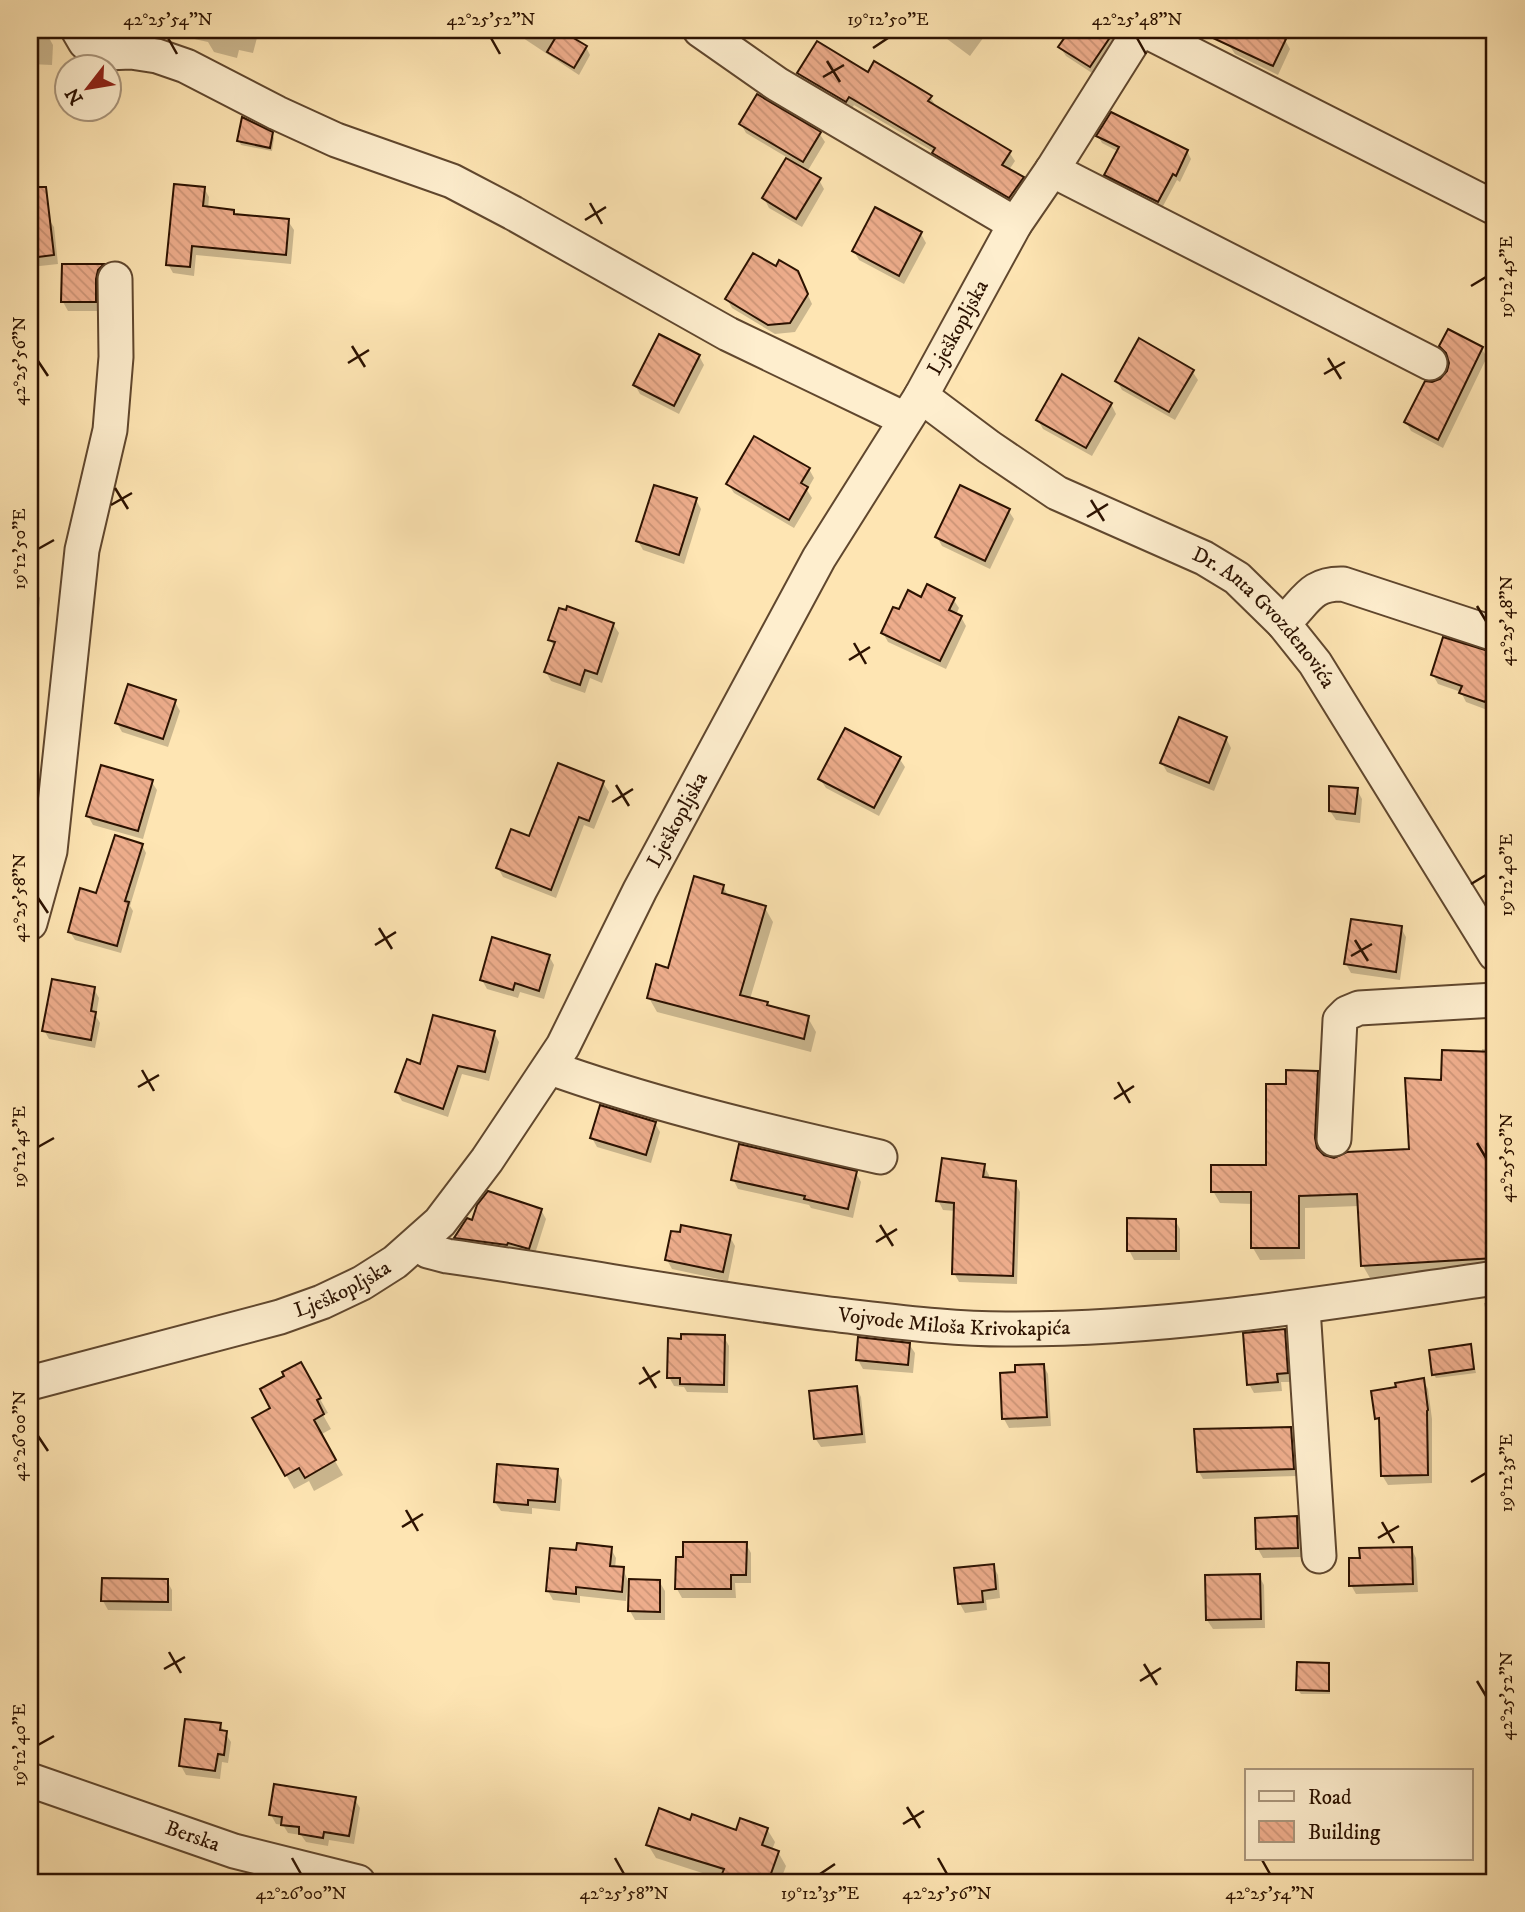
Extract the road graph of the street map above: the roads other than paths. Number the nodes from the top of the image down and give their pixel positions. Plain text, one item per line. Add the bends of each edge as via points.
1 (78, 30) edge
2 (700, 30) edge
3 (1142, 30) edge
4 (1052, 170) junction
5 (1495, 208) edge
6 (1015, 224) junction
7 (115, 279) dead end
8 (1430, 363) dead end
9 (913, 408) junction
10 (1283, 623) junction
11 (1495, 634) edge
12 (30, 923) edge
13 (1495, 954) edge
14 (1495, 1000) edge
15 (551, 1066) junction
16 (1334, 1139) dead end
17 (880, 1157) dead end
18 (418, 1244) junction
19 (1495, 1278) edge
20 (1303, 1308) junction
21 (30, 1383) edge
22 (1319, 1556) dead end
23 (30, 1780) edge
24 (358, 1882) edge

1 - 9 street, Dr. Anta Gvozdenovića via 95,50 157,56 186,66 335,140 452,181 728,334
2 - 6 street via 777,84
3 - 4 street, Lješkopljska
3 - 5 street
4 - 6 street, Lješkopljska
4 - 8 street
6 - 9 street, Lješkopljska
7 - 12 street via 116,357 110,430 82,550 50,851
9 - 10 street, Dr. Anta Gvozdenovića via 989,447 1057,493 1204,558 1253,592
9 - 15 street, Lješkopljska via 819,558 639,890 578,1020
10 - 11 street via 1317,588 1343,584
10 - 13 street, Dr. Anta Gvozdenovića via 1315,663
14 - 16 street via 1359,1008 1347,1013 1340,1020
15 - 17 street via 669,1106
15 - 18 street, Lješkopljska via 461,1196
18 - 20 street, Vojvode Miloša Krivokapića via 447,1256 891,1321 1014,1329
18 - 21 street, Lješkopljska via 362,1283 322,1302
19 - 20 street, Vojvode Miloša Krivokapića
20 - 22 street
23 - 24 street, Berska via 234,1851

